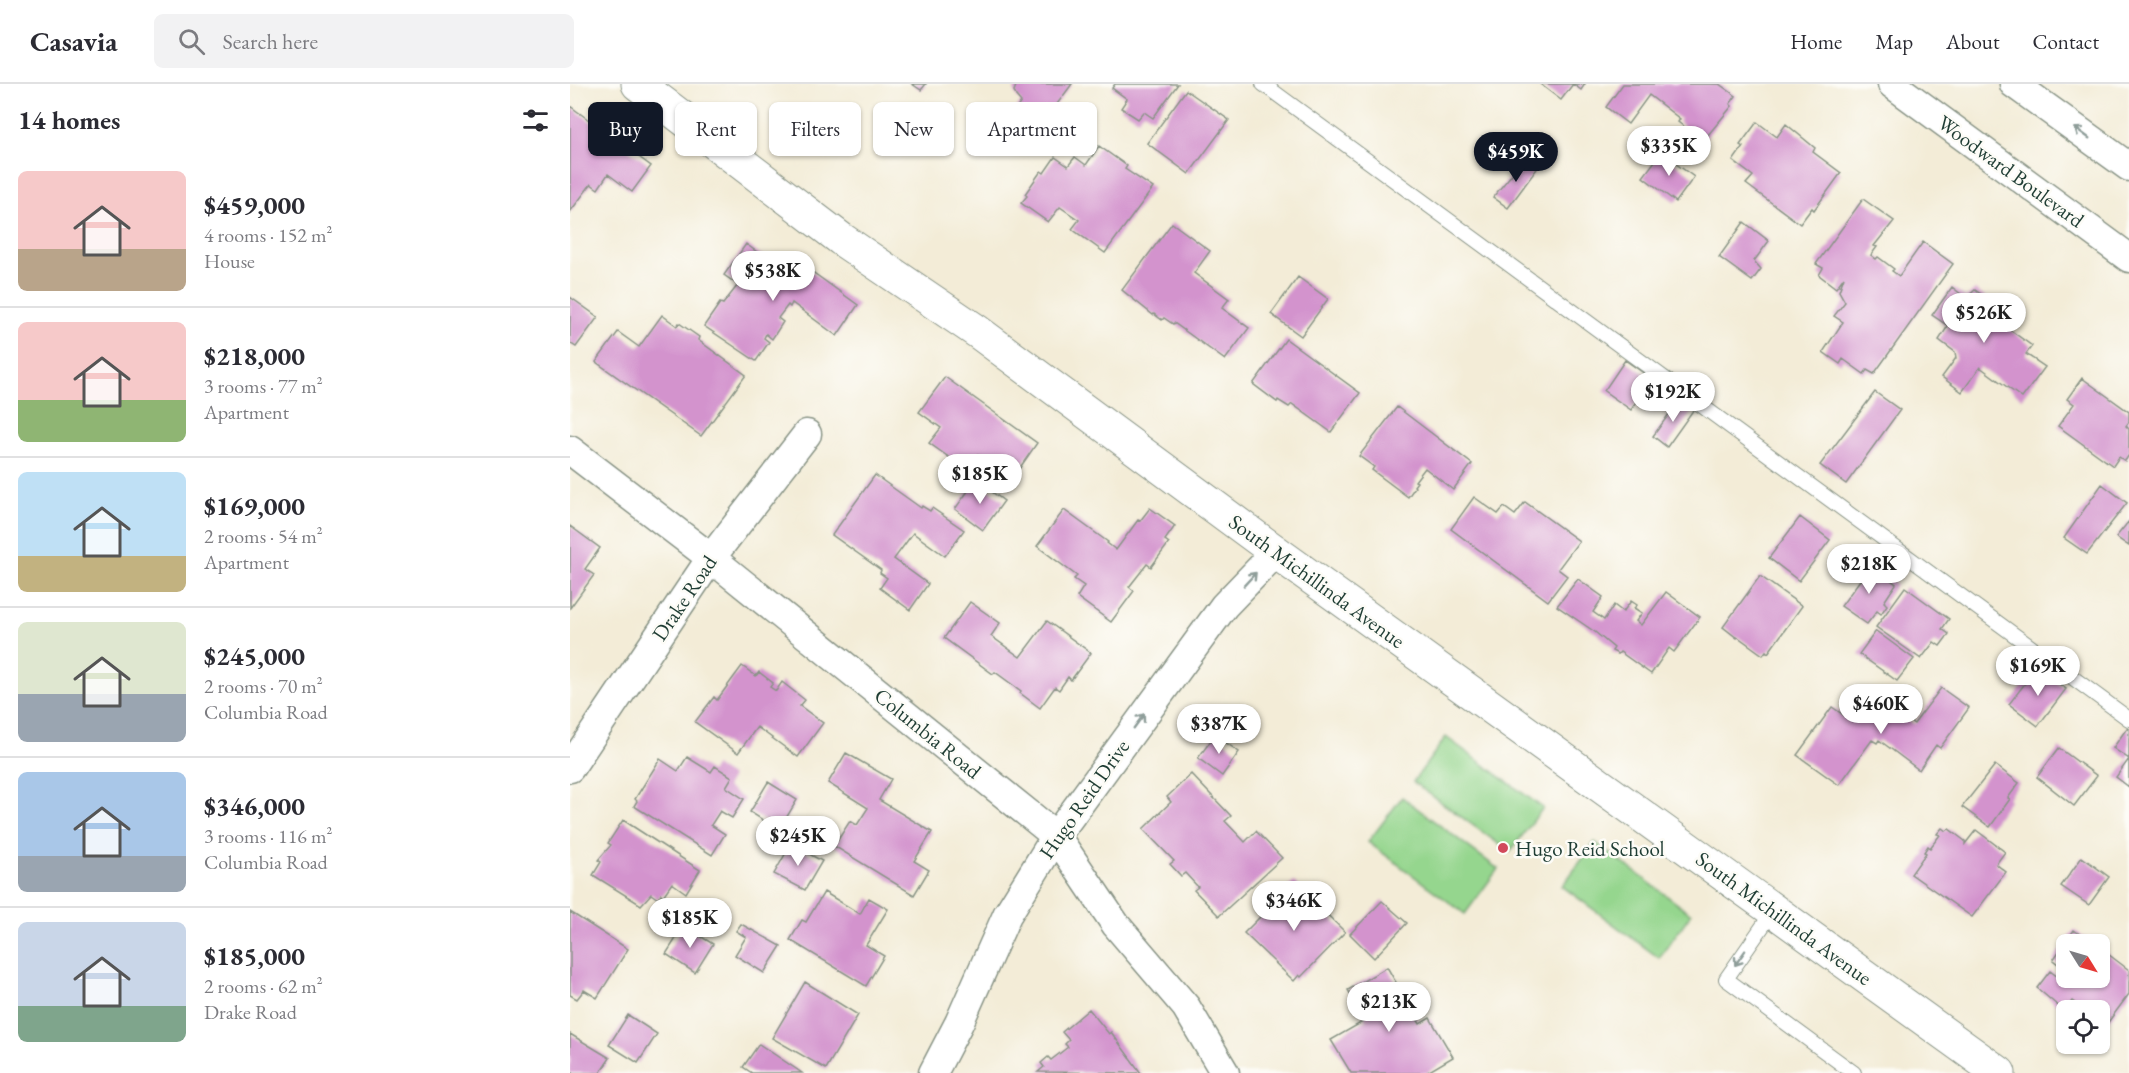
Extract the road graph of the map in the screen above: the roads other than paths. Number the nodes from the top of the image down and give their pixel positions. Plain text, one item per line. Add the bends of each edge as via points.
1 (638, 84) edge
2 (1263, 84) edge
3 (1892, 84) edge
4 (2014, 84) edge
5 (2129, 167) edge
6 (2129, 258) edge
7 (807, 434) dead end
8 (570, 450) edge
9 (1276, 552) junction
10 (711, 558) junction
11 (2129, 719) edge
12 (570, 768) edge
13 (1056, 836) junction
14 (1774, 910) junction
15 (933, 1073) edge
16 (1226, 1073) edge
17 (1854, 1073) edge
18 (1999, 1073) edge

1 - 9 main road, South Michillinda Avenue via 841,239 978,332
2 - 11 lane
3 - 6 street, Woodward Boulevard
5 -> 4 street
7 - 10 street, Drake Road
8 - 10 street, Columbia Road
13 -> 9 street, Hugo Reid Drive via 1224,606
9 - 14 main road, South Michillinda Avenue
10 - 12 street, Drake Road
10 - 13 street, Columbia Road
13 - 15 street, Hugo Reid Drive via 1007,915
13 - 16 street, Columbia Road via 1116,925 1186,1006
14 -> 17 lane via 1726,979
14 - 18 main road, South Michillinda Avenue

